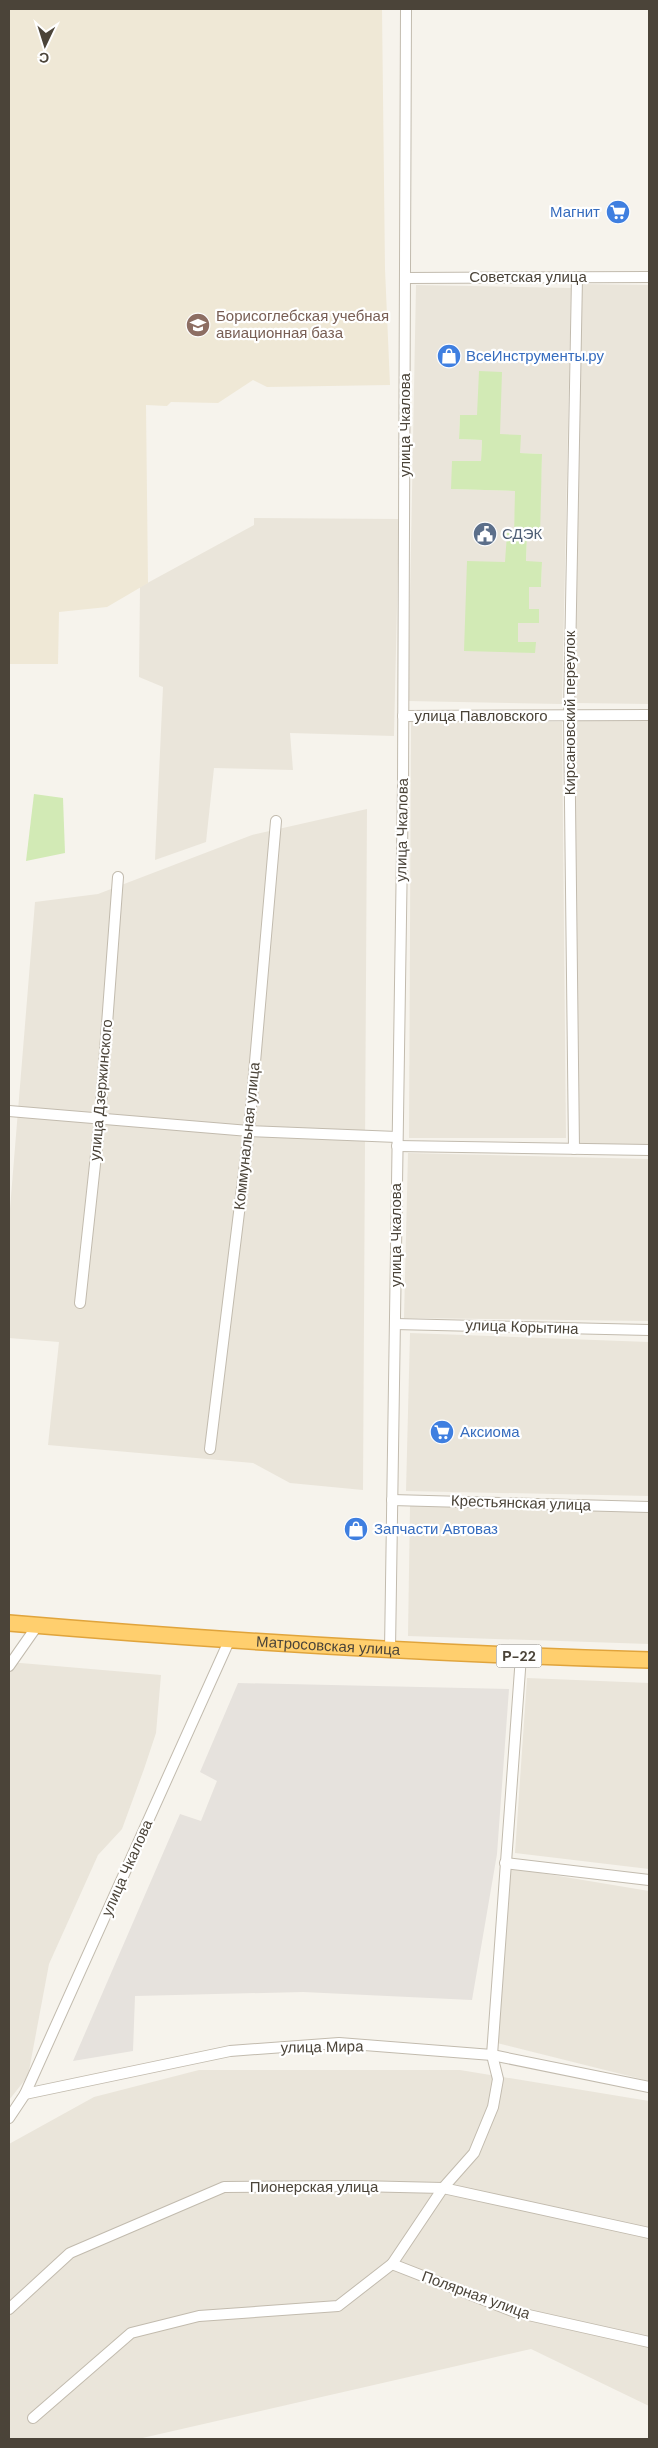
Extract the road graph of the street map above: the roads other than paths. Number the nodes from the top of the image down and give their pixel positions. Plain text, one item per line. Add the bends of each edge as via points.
1 (406, 9) edge
2 (577, 277) junction
3 (649, 277) edge
4 (406, 278) junction
5 (403, 716) junction
6 (569, 716) junction
7 (649, 716) edge
8 (276, 821) dead end
9 (118, 876) dead end
10 (9, 1111) edge
11 (100, 1118) junction
12 (249, 1131) junction
13 (397, 1141) junction
14 (574, 1150) junction
15 (649, 1150) edge
16 (80, 1304) dead end
17 (396, 1324) junction
18 (649, 1330) edge
19 (210, 1449) dead end
20 (392, 1500) junction
21 (649, 1507) edge
22 (9, 1623) edge
23 (38, 1626) junction
24 (229, 1641) junction
25 (390, 1650) junction
26 (521, 1656) junction
27 (649, 1660) edge
28 (9, 1666) edge
29 (505, 1863) junction
30 (649, 1880) edge
31 (492, 2055) junction
32 (649, 2087) edge
33 (25, 2094) junction
34 (9, 2118) edge
35 (443, 2188) junction
36 (649, 2233) edge
37 (392, 2264) junction
38 (9, 2309) edge
39 (649, 2342) edge
40 (33, 2418) dead end

1 - 4 street, улица Чкалова
2 - 3 street, Советская улица
2 - 4 street, Советская улица
2 - 6 street, Кирсановский переулок
4 - 5 street, улица Чкалова
5 - 6 street, улица Павловского
5 - 13 street, улица Чкалова
6 - 7 street, улица Павловского
6 - 14 street, Кирсановский переулок
8 - 12 street, Коммунальная улица
9 - 11 street, улица Дзержинского
10 - 11 street
11 - 12 street
11 - 16 street, улица Дзержинского
12 - 13 street
12 - 19 street, Коммунальная улица
13 - 14 street
13 - 17 street, улица Чкалова
14 - 15 street
17 - 18 street, улица Корытина
17 - 20 street, улица Чкалова
20 - 21 street, Крестьянская улица
20 - 25 street, улица Чкалова
22 - 23 highway, Матросовская улица / Р-22
23 - 24 highway, Матросовская улица / Р-22
23 - 28 street
24 - 25 highway, Матросовская улица / Р-22
24 - 33 street, улица Чкалова
25 - 26 highway, Матросовская улица / Р-22
26 - 27 highway, Матросовская улица / Р-22
26 - 29 street
29 - 30 street
29 - 31 street
31 - 32 street, улица Мира
31 - 33 street, улица Мира via 339,2043 230,2051
31 - 35 street via 498,2079 493,2107 474,2153
33 - 34 street
35 - 36 street, Пионерская улица
35 - 37 street
35 - 38 street, Пионерская улица via 224,2187 70,2253
37 - 39 street, Полярная улица via 515,2312
37 - 40 street via 338,2306 199,2316 131,2333

